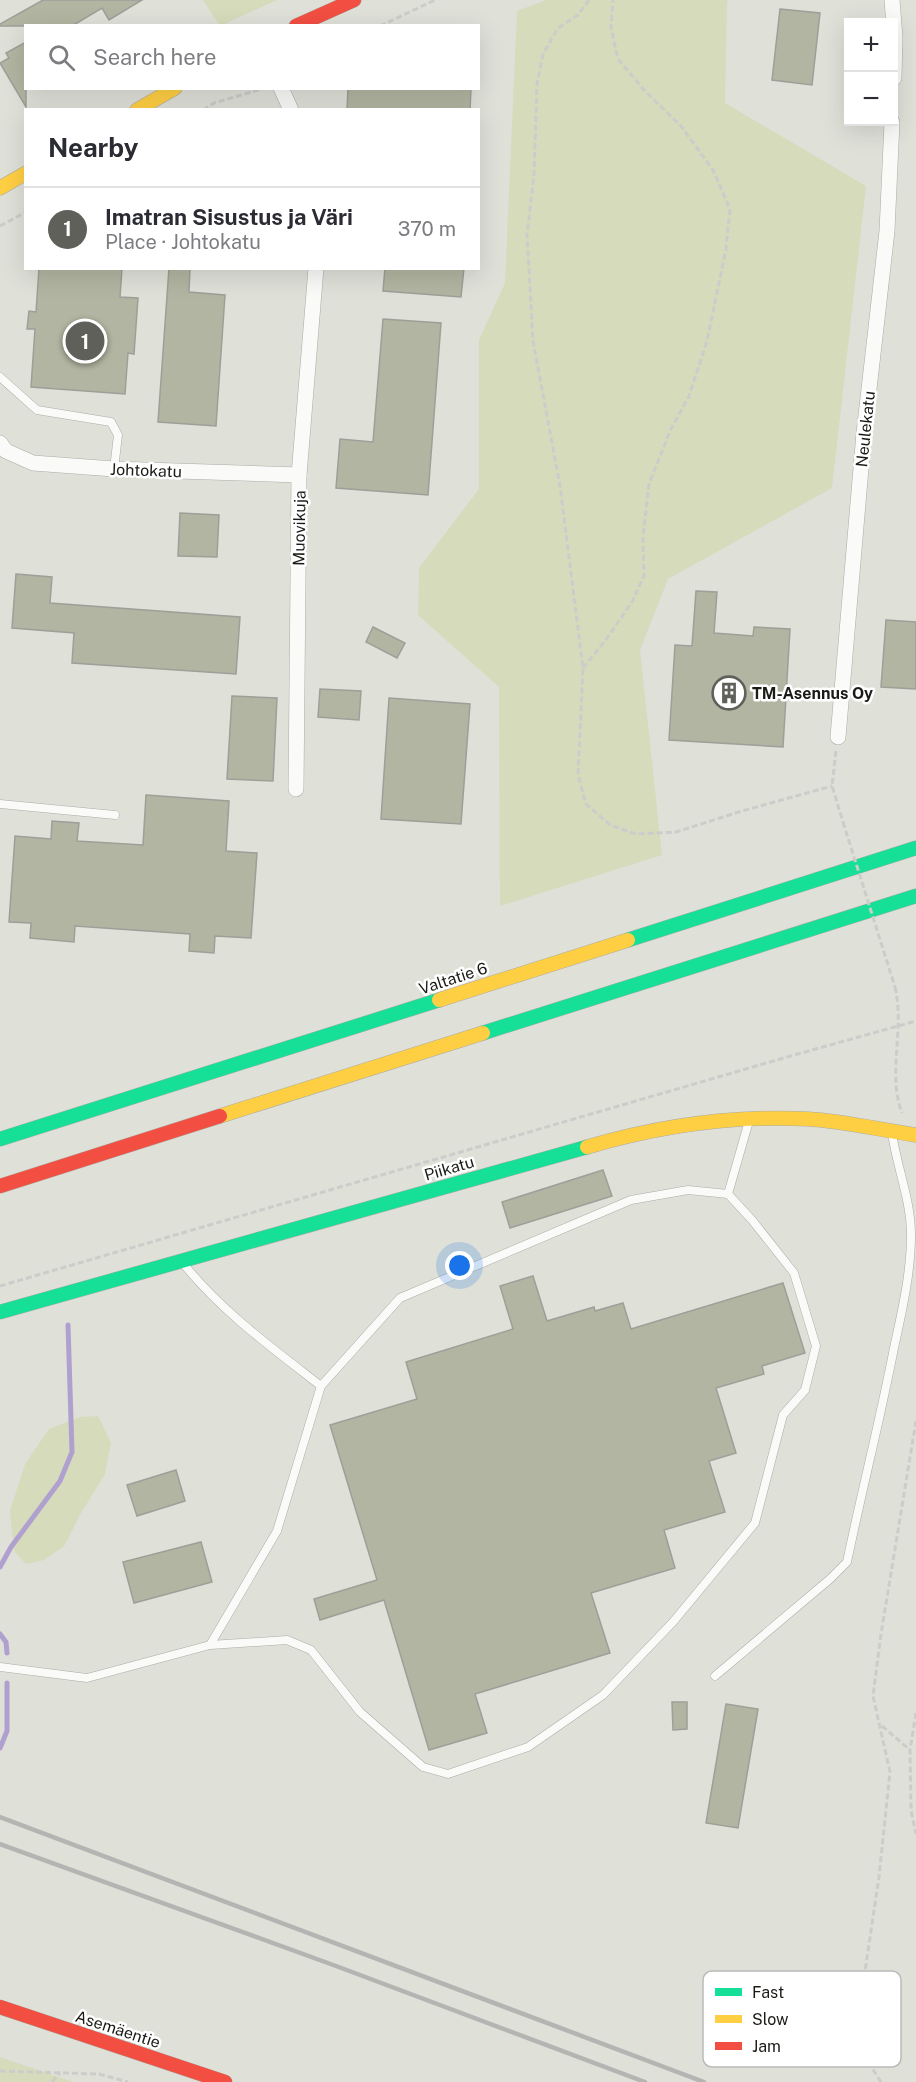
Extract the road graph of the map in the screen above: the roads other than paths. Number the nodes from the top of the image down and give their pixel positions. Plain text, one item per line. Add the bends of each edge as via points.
1 (354, 0) edge
2 (892, 0) edge
3 (300, 24) edge
4 (894, 72) edge
5 (172, 90) edge
6 (282, 90) edge
7 (140, 108) edge
8 (290, 108) edge
9 (892, 126) edge
10 (24, 174) edge
11 (0, 188) edge
12 (316, 270) edge
13 (0, 377) edge
14 (2, 452) edge
15 (114, 469) junction
16 (299, 475) junction
17 (838, 737) road end
18 (296, 789) dead end
19 (0, 804) edge
20 (115, 815) dead end
21 (916, 848) edge
22 (916, 896) edge
23 (750, 1119) junction
24 (892, 1131) junction
25 (913, 1135) edge
26 (0, 1139) edge
27 (0, 1186) edge
28 (728, 1194) junction
29 (181, 1260) junction
30 (0, 1312) edge
31 (321, 1386) junction
32 (210, 1645) junction
33 (0, 1667) edge
34 (715, 1676) dead end
35 (0, 2007) edge
36 (225, 2082) edge

1 - 3 main road
2 - 4 street
5 - 7 main road
6 - 8 street
9 - 17 street, Neulekatu via 887,231 864,433
10 - 11 main road
12 - 16 street, Muovikuja
13 - 15 lane via 37,410 111,422 117,435
14 - 15 street, Johtokatu via 33,463
15 - 16 street, Johtokatu
16 - 18 street, Muovikuja
19 - 20 lane
21 - 26 main road, Valtatie 6
22 - 27 main road
23 - 24 main road, Piikatu via 809,1119
23 - 28 lane
23 - 29 main road, Piikatu via 694,1123 621,1137
24 - 25 main road, Piikatu
24 - 34 lane via 908,1200 911,1236 902,1312 847,1562
28 - 31 lane via 688,1190 631,1200 400,1298
28 - 32 lane via 794,1274 816,1346 805,1389 783,1415 755,1523 674,1622 603,1695 528,1747 448,1774 423,1767 360,1712 311,1650 287,1640
29 - 30 main road, Piikatu
29 - 31 lane via 227,1310
31 - 32 lane via 277,1531
32 - 33 lane via 87,1678
35 - 36 main road, Asemäentie

